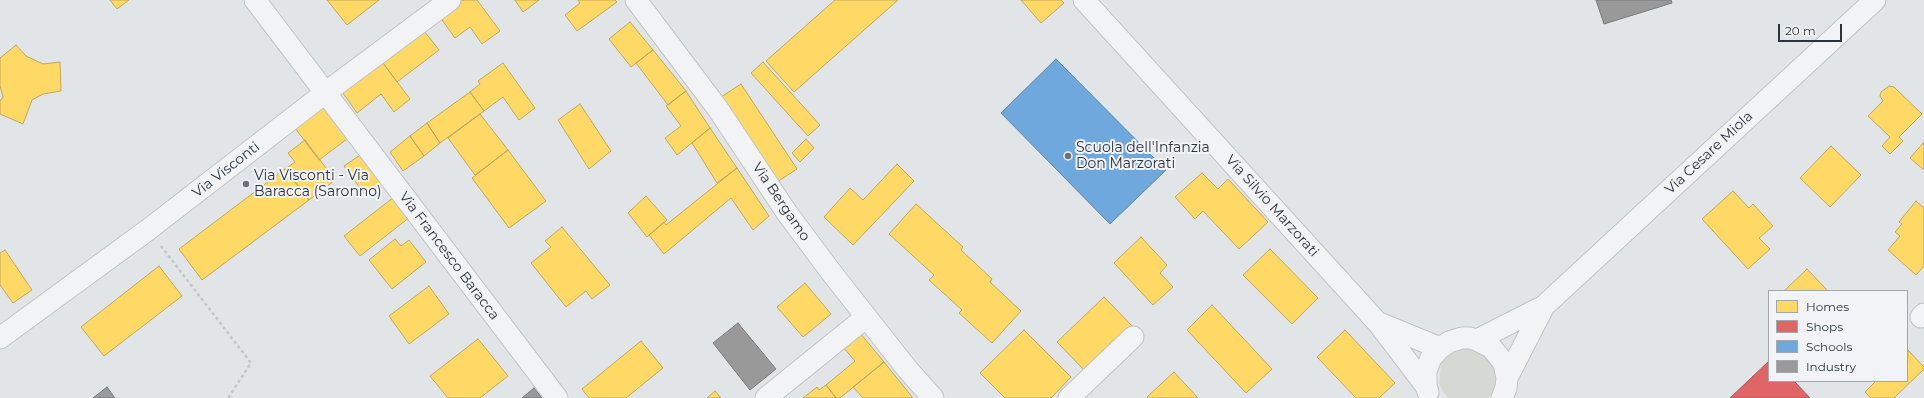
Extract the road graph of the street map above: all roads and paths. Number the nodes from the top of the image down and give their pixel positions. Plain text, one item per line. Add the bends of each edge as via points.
1 (255, 0) edge
2 (450, 0) edge
3 (636, 0) edge
4 (1084, 0) edge
5 (1875, 0) edge
6 (325, 93) junction
7 (149, 229) junction
8 (1544, 306) junction
9 (865, 318) junction
10 (1378, 323) junction
11 (1133, 337) dead end
12 (0, 338) edge
13 (1477, 340) junction
14 (1440, 348) junction
15 (1507, 378) junction
16 (1425, 394) edge
17 (228, 398) edge
18 (557, 398) edge
19 (766, 398) edge
20 (933, 398) edge
21 (1069, 398) edge
22 (1502, 398) edge

1 - 6 street, Via Francesco Baracca
2 - 6 street, Via Visconti
3 - 9 street, Via Bergamo via 718,109 787,213
4 - 10 street, Via Silvio Marzorati
5 - 8 street, Via Cesare Miola
6 - 7 street, Via Visconti
6 - 18 street, Via Francesco Baracca
7 - 12 street, Via Visconti
7 - 17 path via 251,363
8 - 13 street, Via Cesare Miola
8 - 15 street, Via Cesare Miola
9 - 19 street
9 - 20 street, Via Bergamo
10 - 14 street, Via Silvio Marzorati
10 - 16 street, Via Silvio Marzorati
11 - 21 street
13 - 14 street, Via Cesare Miola via 1462,338
13 - 15 street, Via Cesare Miola via 1491,347 1500,356
14 - 16 street, Via Cesare Miola via 1431,358 1426,371
15 - 22 street, Via Cesare Miola

